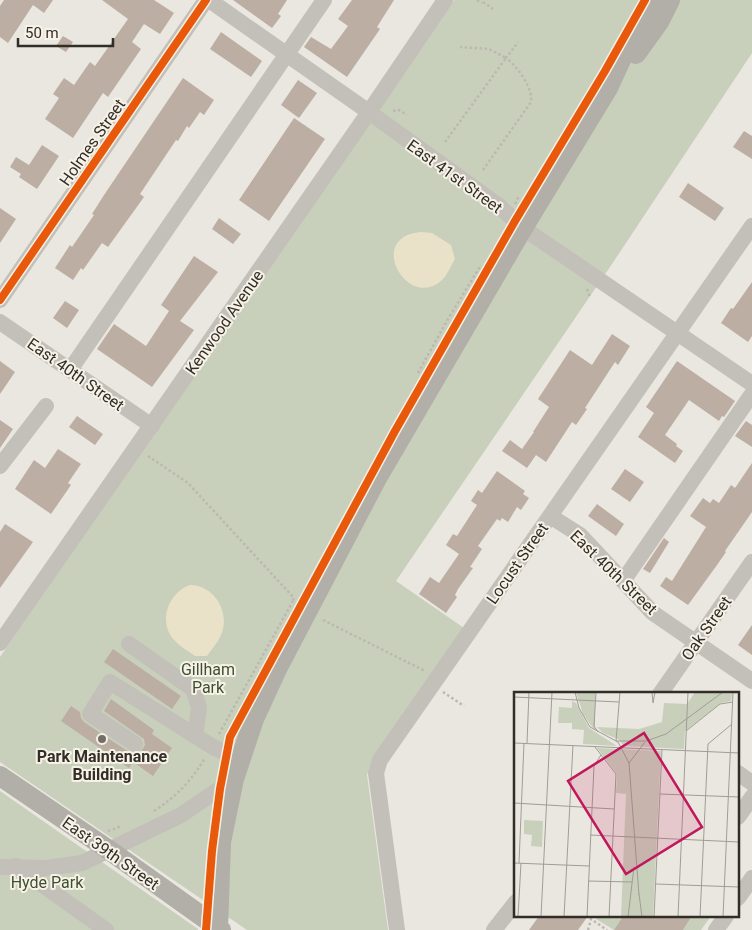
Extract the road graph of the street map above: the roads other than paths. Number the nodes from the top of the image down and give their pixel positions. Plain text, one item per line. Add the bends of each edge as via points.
1 (208, 0) edge
2 (324, 0) edge
3 (445, 0) edge
4 (654, 0) edge
5 (670, 0) edge
6 (678, 0) edge
7 (659, 22) junction
8 (287, 55) junction
9 (608, 88) junction
10 (370, 112) junction
11 (516, 222) junction
12 (752, 226) edge
13 (0, 300) edge
14 (0, 322) edge
15 (678, 333) junction
16 (70, 370) junction
17 (752, 384) edge
18 (752, 394) edge
19 (46, 406) dead end
20 (152, 426) junction
21 (0, 466) edge
22 (550, 516) junction
23 (752, 562) edge
24 (623, 581) junction
25 (696, 642) junction
26 (0, 643) edge
27 (129, 644) dead end
28 (752, 680) edge
29 (661, 692) edge
30 (195, 736) junction
31 (135, 744) dead end
32 (237, 770) junction
33 (740, 774) edge
34 (0, 776) edge
35 (752, 783) edge
36 (752, 797) edge
37 (740, 814) edge
38 (107, 841) junction
39 (0, 859) edge
40 (16, 866) junction
41 (0, 867) edge
42 (752, 878) edge
43 (740, 895) edge
44 (514, 905) edge
45 (725, 918) edge
46 (219, 929) edge
47 (106, 930) edge
48 (397, 930) edge
49 (494, 930) edge
50 (716, 930) edge

1 - 8 street, East 41st Street
1 - 13 street, Holmes Street
2 - 8 street
3 - 10 street, Kenwood Avenue
4 - 9 main road
5 - 7 main road
6 - 7 main road
7 - 9 main road
8 - 10 street, East 41st Street
8 - 16 street
9 - 11 main road
10 - 11 street, East 41st Street via 499,206
10 - 20 street, Kenwood Avenue
11 - 15 street, East 41st Street
11 - 32 main road via 277,669 254,719
12 - 15 street, Locust Street
14 - 16 street, East 40th Street
15 - 17 street, East 41st Street
15 - 22 street, Locust Street
16 - 20 street, East 40th Street
18 - 24 street
19 - 21 street
20 - 26 street, Kenwood Avenue
22 - 24 street, East 40th Street via 580,535
22 - 48 street, Locust Street via 380,760 376,773
23 - 25 street, Oak Street
24 - 25 street, East 40th Street via 653,612
25 - 28 street, East 40th Street
25 - 29 street, Oak Street
27 - 30 street via 193,689 199,707
30 - 31 street via 110,682 90,714
30 - 32 street via 213,747
32 - 38 street via 181,815
32 - 46 main road via 221,842
33 - 35 street
34 - 38 main road, East 39th Street
36 - 37 street
38 - 40 street via 82,863 46,868
38 - 46 main road, East 39th Street
39 - 40 street
40 - 41 street
40 - 47 street
42 - 43 street
44 - 49 street
45 - 50 street

